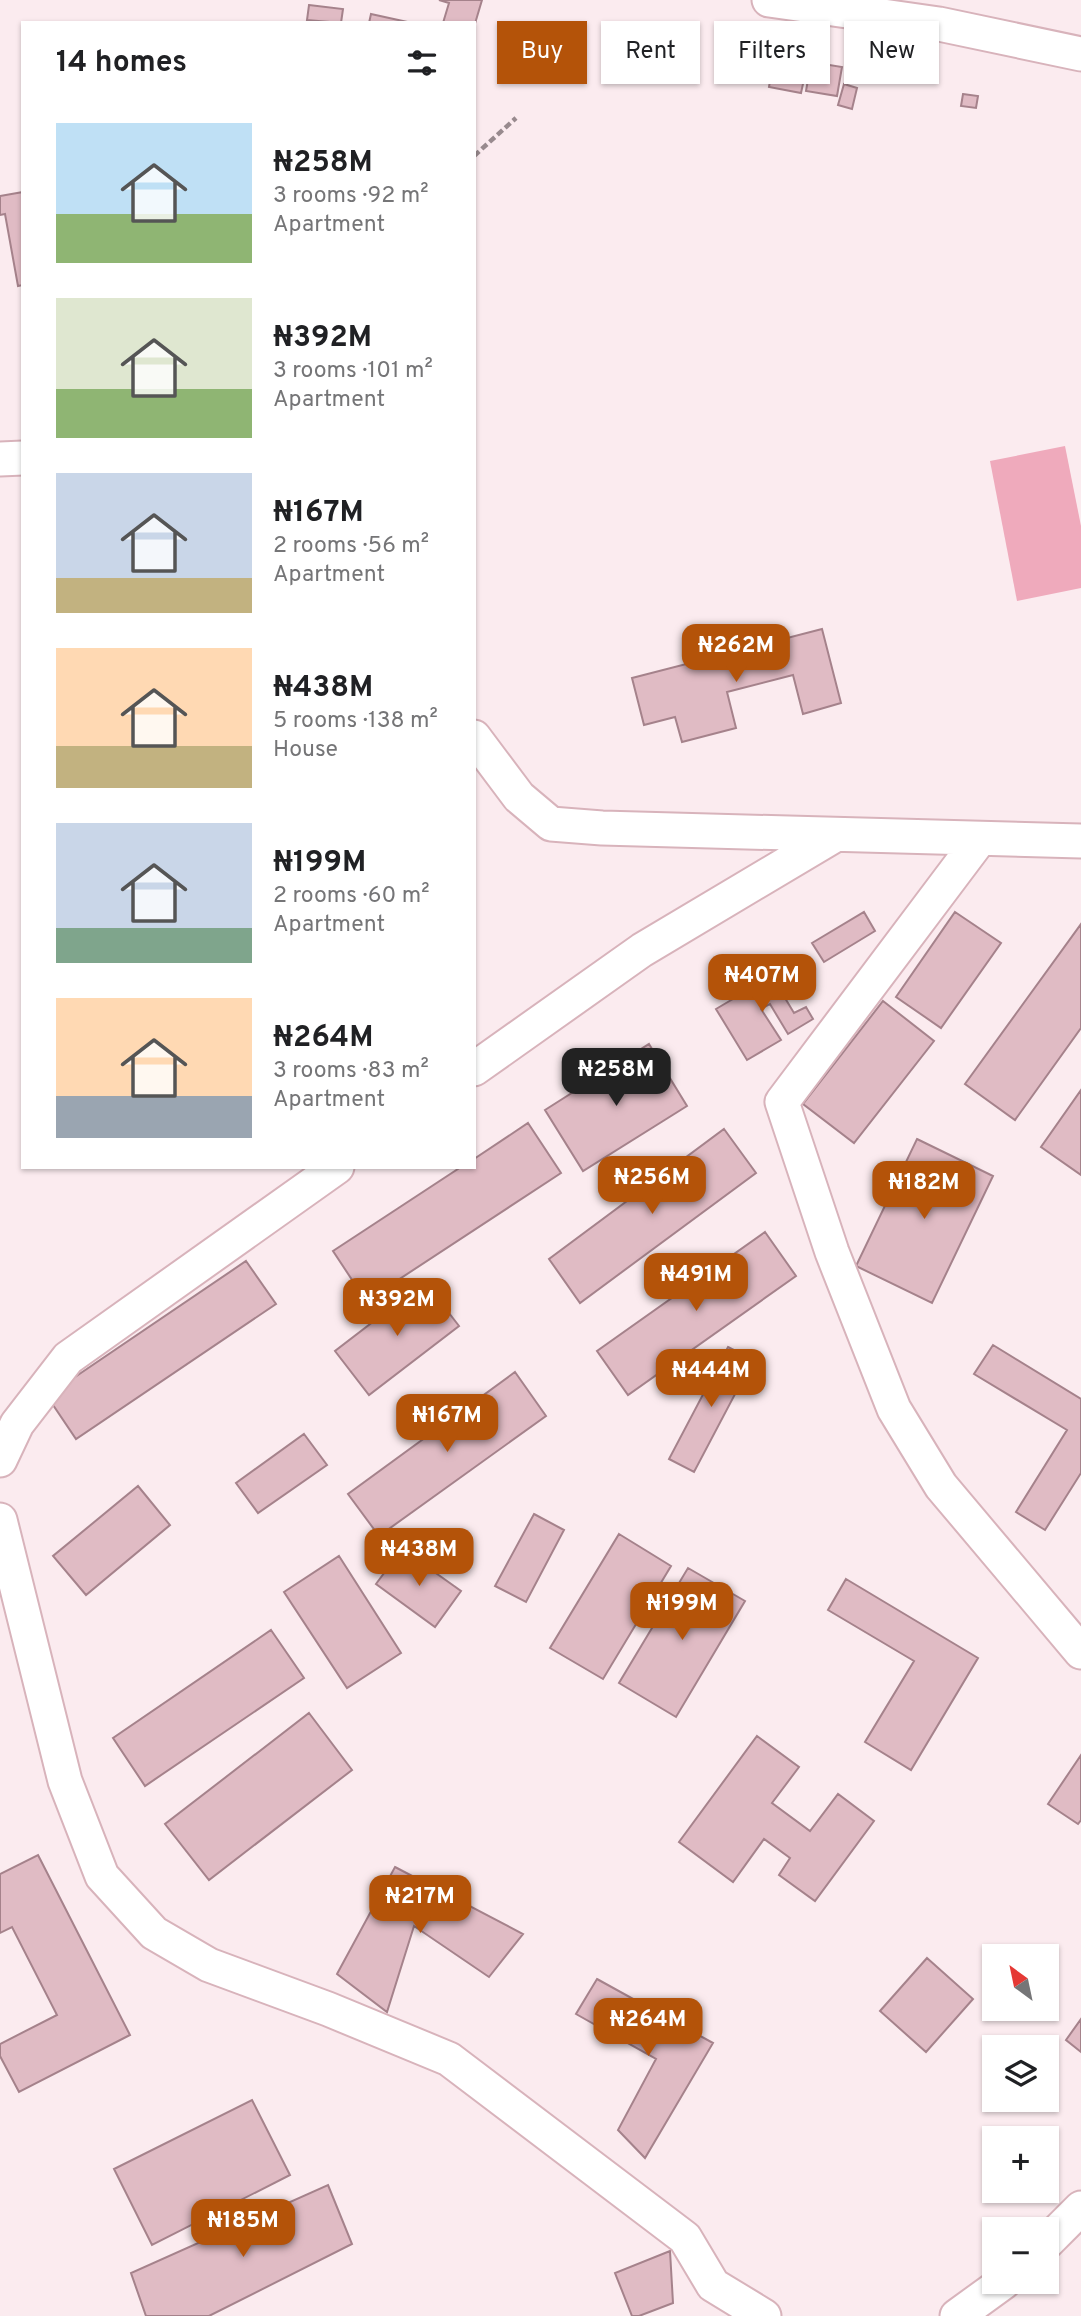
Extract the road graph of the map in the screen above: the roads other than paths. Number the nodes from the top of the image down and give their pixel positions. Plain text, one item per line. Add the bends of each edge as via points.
1 (769, 0) edge
2 (1081, 54) edge
3 (21, 458) edge
4 (0, 460) edge
5 (476, 740) edge
6 (835, 835) junction
7 (979, 839) junction
8 (1081, 841) edge
9 (476, 1068) edge
10 (334, 1169) edge
11 (0, 1460) edge
12 (0, 1520) edge
13 (1081, 1652) edge
14 (1081, 2208) edge
15 (1059, 2230) edge
16 (987, 2294) edge
17 (764, 2316) edge
18 (957, 2316) edge

1 - 2 street via 939,24
3 - 4 street
5 - 6 street via 519,797 551,824
6 - 7 street
6 - 9 street via 642,950
7 - 8 street
7 - 13 street via 782,1102 832,1252 894,1409 941,1486
10 - 11 street via 68,1358 17,1424
12 - 17 street via 65,1782 102,1876 154,1933 209,1965 449,2059 685,2238 713,2285
14 - 15 street
16 - 18 street

